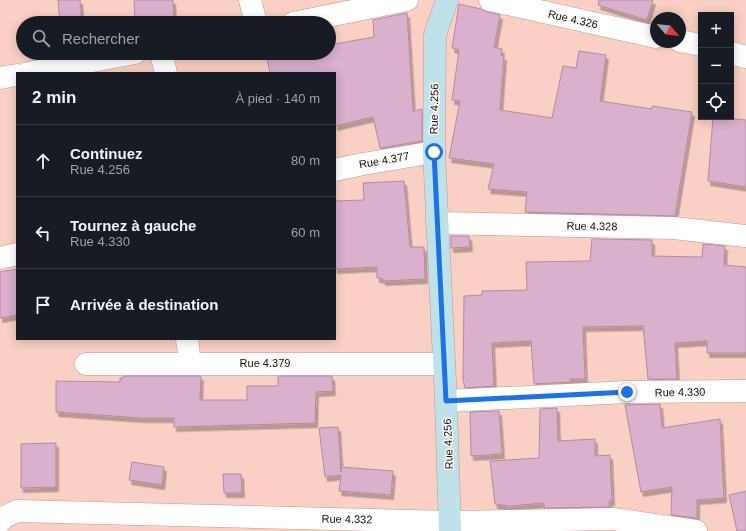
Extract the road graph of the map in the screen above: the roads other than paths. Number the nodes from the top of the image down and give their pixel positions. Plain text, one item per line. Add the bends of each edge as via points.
1 (250, 0) edge
2 (407, 0) edge
3 (447, 0) edge
4 (490, 0) edge
5 (254, 16) edge
6 (328, 16) edge
7 (650, 36) edge
8 (686, 42) edge
9 (698, 44) edge
10 (734, 53) edge
11 (746, 57) edge
12 (98, 60) edge
13 (163, 60) edge
14 (33, 72) edge
15 (166, 72) edge
16 (16, 75) edge
17 (0, 78) edge
18 (434, 152) junction
19 (336, 170) edge
20 (437, 223) junction
21 (746, 236) edge
22 (16, 254) edge
23 (0, 258) edge
24 (187, 340) edge
25 (86, 364) dead end
26 (190, 364) junction
27 (444, 364) junction
28 (746, 391) edge
29 (446, 401) junction
30 (0, 522) edge
31 (450, 526) edge
32 (696, 531) edge

1 - 5 street
2 - 6 street
3 - 18 street, Rue 4.256 via 435,35
4 - 7 street, Rue 4.326
8 - 9 street
10 - 11 street
12 - 14 street
13 - 15 street
16 - 17 street
18 - 19 street, Rue 4.377
18 - 20 street, Rue 4.256
20 - 21 street, Rue 4.328 via 674,228
20 - 27 street, Rue 4.256
22 - 23 street
24 - 26 street
25 - 26 street, Rue 4.379
26 - 27 street, Rue 4.379
27 - 29 street, Rue 4.256
28 - 29 street, Rue 4.330 via 627,392
29 - 31 street, Rue 4.256
30 - 31 street, Rue 4.332 via 4,517 17,511
31 - 32 street, Rue 4.332 via 613,519

